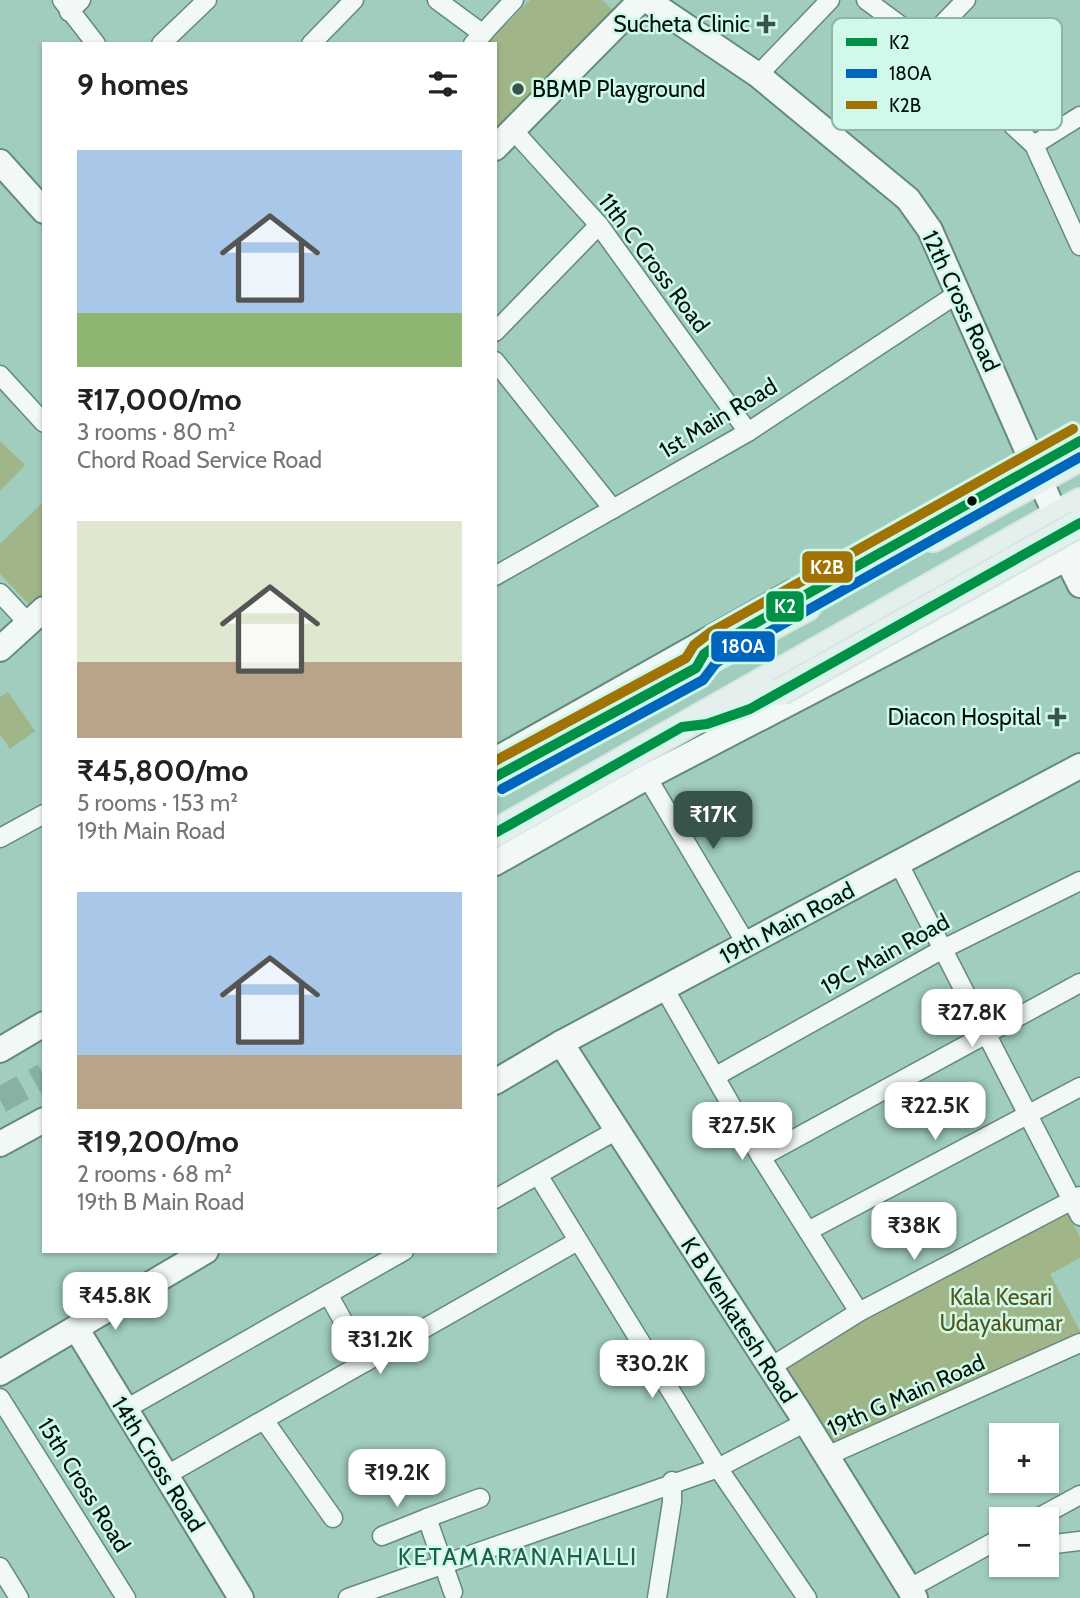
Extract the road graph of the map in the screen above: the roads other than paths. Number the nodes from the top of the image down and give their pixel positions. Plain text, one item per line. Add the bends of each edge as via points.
1 (207, 0) edge
2 (354, 0) edge
3 (437, 0) edge
4 (514, 0) edge
5 (644, 0) edge
6 (830, 0) edge
7 (866, 0) edge
8 (966, 0) edge
9 (70, 4) edge
10 (890, 18) edge
11 (948, 18) edge
12 (478, 39) edge
13 (95, 42) edge
14 (163, 42) edge
15 (313, 42) edge
16 (758, 75) junction
17 (1080, 116) edge
18 (1062, 127) edge
19 (513, 130) junction
20 (1018, 130) edge
21 (1058, 130) edge
22 (1034, 145) junction
23 (497, 146) edge
24 (0, 162) edge
25 (42, 209) edge
26 (599, 225) junction
27 (1080, 246) edge
28 (960, 292) junction
29 (497, 330) edge
30 (497, 364) edge
31 (0, 375) edge
32 (42, 421) edge
33 (1080, 431) edge
34 (748, 432) junction
35 (1080, 441) edge
36 (1080, 457) edge
37 (1035, 469) junction
38 (1080, 502) edge
39 (613, 509) junction
40 (1068, 519) edge
41 (1076, 551) edge
42 (499, 568) edge
43 (1080, 585) edge
44 (0, 593) edge
45 (36, 617) edge
46 (0, 649) edge
47 (696, 668) junction
48 (682, 727) junction
49 (497, 759) edge
50 (1080, 766) edge
51 (497, 776) edge
52 (647, 777) junction
53 (42, 815) edge
54 (497, 832) edge
55 (0, 838) edge
56 (497, 862) edge
57 (899, 864) junction
58 (1080, 881) edge
59 (747, 945) junction
60 (943, 949) junction
61 (1080, 983) edge
62 (664, 988) junction
63 (42, 1025) edge
64 (986, 1033) junction
65 (561, 1043) junction
66 (0, 1050) edge
67 (716, 1076) junction
68 (497, 1081) edge
69 (1080, 1087) edge
70 (1028, 1114) junction
71 (42, 1120) edge
72 (617, 1130) junction
73 (0, 1144) edge
74 (761, 1157) junction
75 (538, 1175) junction
76 (497, 1198) edge
77 (1077, 1204) edge
78 (808, 1231) junction
79 (576, 1242) junction
80 (203, 1253) edge
81 (400, 1253) edge
82 (328, 1294) junction
83 (859, 1312) junction
84 (76, 1328) junction
85 (1080, 1343) edge
86 (366, 1362) junction
87 (769, 1368) junction
88 (0, 1373) edge
89 (0, 1398) edge
90 (124, 1410) junction
91 (264, 1419) junction
92 (806, 1422) junction
93 (827, 1456) junction
94 (718, 1468) junction
95 (165, 1476) junction
96 (673, 1481) junction
97 (1080, 1495) edge
98 (480, 1498) dead end
99 (1058, 1507) edge
100 (333, 1518) dead end
101 (427, 1518) junction
102 (382, 1536) dead end
103 (1080, 1541) edge
104 (1059, 1543) edge
105 (989, 1544) edge
106 (989, 1554) edge
107 (964, 1558) junction
108 (442, 1563) junction
109 (0, 1567) edge
110 (453, 1592) dead end
111 (913, 1593) edge
112 (19, 1598) edge
113 (126, 1598) edge
114 (241, 1598) edge
115 (348, 1598) edge
116 (657, 1598) edge
117 (807, 1598) edge

1 - 14 street
2 - 15 street
3 - 12 street
4 - 12 street
5 - 16 street, 12th Cross Road
5 - 19 street
6 - 16 street
7 - 10 street
8 - 11 street
9 - 13 street
16 - 28 street, 12th Cross Road via 908,200 930,230
17 - 18 street
19 - 23 street
19 - 26 street, 11th C Cross Road
20 - 22 street
21 - 22 street
22 - 27 street
24 - 25 street
26 - 29 street
26 - 34 street, 11th C Cross Road
28 - 34 street, 1st Main Road
28 - 37 street, 12th Cross Road
30 - 39 street
31 - 32 street
33 - 37 street
34 - 39 street, 1st Main Road
35 - 47 main road, bridge via 718,644 704,654
36 - 37 main road
37 - 40 street, 12th Cross Road
37 - 47 main road
37 - 49 street
38 - 40 main road
39 - 42 street, 1st Main Road
40 - 41 street, 12th Cross Road
40 - 48 main road
40 - 48 main road, bridge via 780,692 734,716
41 - 43 street, 12th Cross Road
41 - 52 street
44 - 45 street
45 - 46 street
47 - 51 main road
48 - 54 main road
50 - 57 street, 19th Main Road
52 - 56 street
52 - 59 street
53 - 55 street
57 - 59 street, 19th Main Road
57 - 60 street
58 - 60 street, 19C Main Road
59 - 62 street, 19th Main Road
60 - 64 street
60 - 67 street, 19C Main Road
61 - 64 street
62 - 65 street, 19th Main Road
62 - 67 street
63 - 66 street
64 - 70 street
64 - 74 street
65 - 68 street, 19th Main Road
65 - 72 street, K B Venkatesh Road
67 - 74 street
69 - 70 street
70 - 77 street
70 - 78 street
71 - 73 street
72 - 75 street
72 - 87 street, K B Venkatesh Road
74 - 78 street
75 - 76 street
75 - 79 street
77 - 83 street
78 - 83 street
79 - 86 street
79 - 94 street
80 - 84 street
81 - 82 street
82 - 86 street
82 - 90 street
83 - 87 street
84 - 88 street
84 - 90 street, 14th Cross Road
85 - 93 street, 19th G Main Road
86 - 91 street
87 - 92 street, K B Venkatesh Road
89 - 113 street, 15th Cross Road
90 - 95 street, 14th Cross Road
91 - 95 street
91 - 100 street
92 - 93 street, K B Venkatesh Road
92 - 94 street
93 - 111 street, K B Venkatesh Road
94 - 96 street
94 - 117 street
95 - 114 street, 14th Cross Road
96 - 108 street
96 - 116 street
97 - 99 street
98 - 101 street
101 - 102 street
101 - 108 street
103 - 104 street
105 - 107 street
106 - 107 street
107 - 111 street
108 - 110 street
108 - 115 street
109 - 112 street

